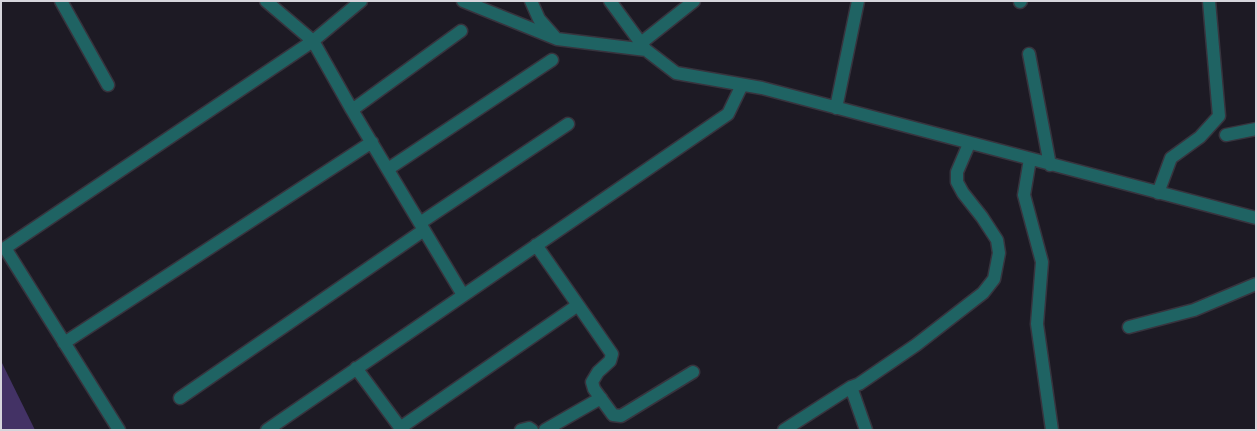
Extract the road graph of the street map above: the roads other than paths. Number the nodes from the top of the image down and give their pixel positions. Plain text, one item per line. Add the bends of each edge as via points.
1 (61, 1) edge
2 (266, 1) edge
3 (361, 1) edge
4 (463, 1) edge
5 (531, 1) edge
6 (610, 1) edge
7 (694, 1) edge
8 (858, 1) edge
9 (1209, 1) edge
10 (461, 31) dead end
11 (557, 39) junction
12 (313, 41) junction
13 (643, 46) junction
14 (1029, 54) dead end
15 (552, 60) dead end
16 (108, 85) dead end
17 (742, 85) junction
18 (836, 108) junction
19 (352, 110) junction
20 (568, 124) dead end
21 (1256, 129) edge
22 (1226, 135) dead end
23 (372, 142) junction
24 (969, 144) junction
25 (1030, 159) junction
26 (1050, 165) junction
27 (388, 170) junction
28 (1158, 193) junction
29 (1255, 220) edge
30 (422, 226) junction
31 (3, 245) edge
32 (536, 245) junction
33 (1256, 284) edge
34 (463, 295) junction
35 (578, 305) junction
36 (1129, 327) dead end
37 (64, 343) junction
38 (356, 368) junction
39 (693, 372) dead end
40 (851, 387) junction
41 (180, 398) dead end
42 (601, 398) junction
43 (401, 429) edge
44 (119, 430) edge
45 (267, 430) edge
46 (520, 430) edge
47 (532, 430) edge
48 (545, 430) edge
49 (784, 430) edge
50 (866, 430) edge
51 (1052, 430) edge

1 - 16 street
2 - 12 street
3 - 12 street
4 - 11 street
5 - 11 street via 539,19
6 - 13 street
7 - 13 street
8 - 18 street
9 - 28 street via 1219,116 1200,137 1171,158
10 - 19 street
11 - 13 street
12 - 19 street
12 - 31 street
13 - 17 street via 676,73
14 - 26 street
15 - 27 street
17 - 18 street
17 - 32 street via 728,114
18 - 24 street
19 - 23 street
20 - 30 street
21 - 22 street
23 - 27 street
23 - 37 street
24 - 25 street
24 - 40 street via 957,172 957,182 996,240 999,253 994,278 983,293 950,320
25 - 26 street
25 - 51 street via 1024,195 1042,262 1037,324
26 - 28 street
27 - 30 street
28 - 29 street
30 - 34 street
30 - 41 street
31 - 37 street
32 - 34 street
32 - 35 street
33 - 36 street via 1194,310
34 - 38 street
35 - 42 street via 612,354 592,382
35 - 43 street
37 - 44 street
38 - 43 street
38 - 45 street
39 - 42 street via 621,416 613,415
40 - 49 street
40 - 50 street
42 - 48 street
46 - 47 street

